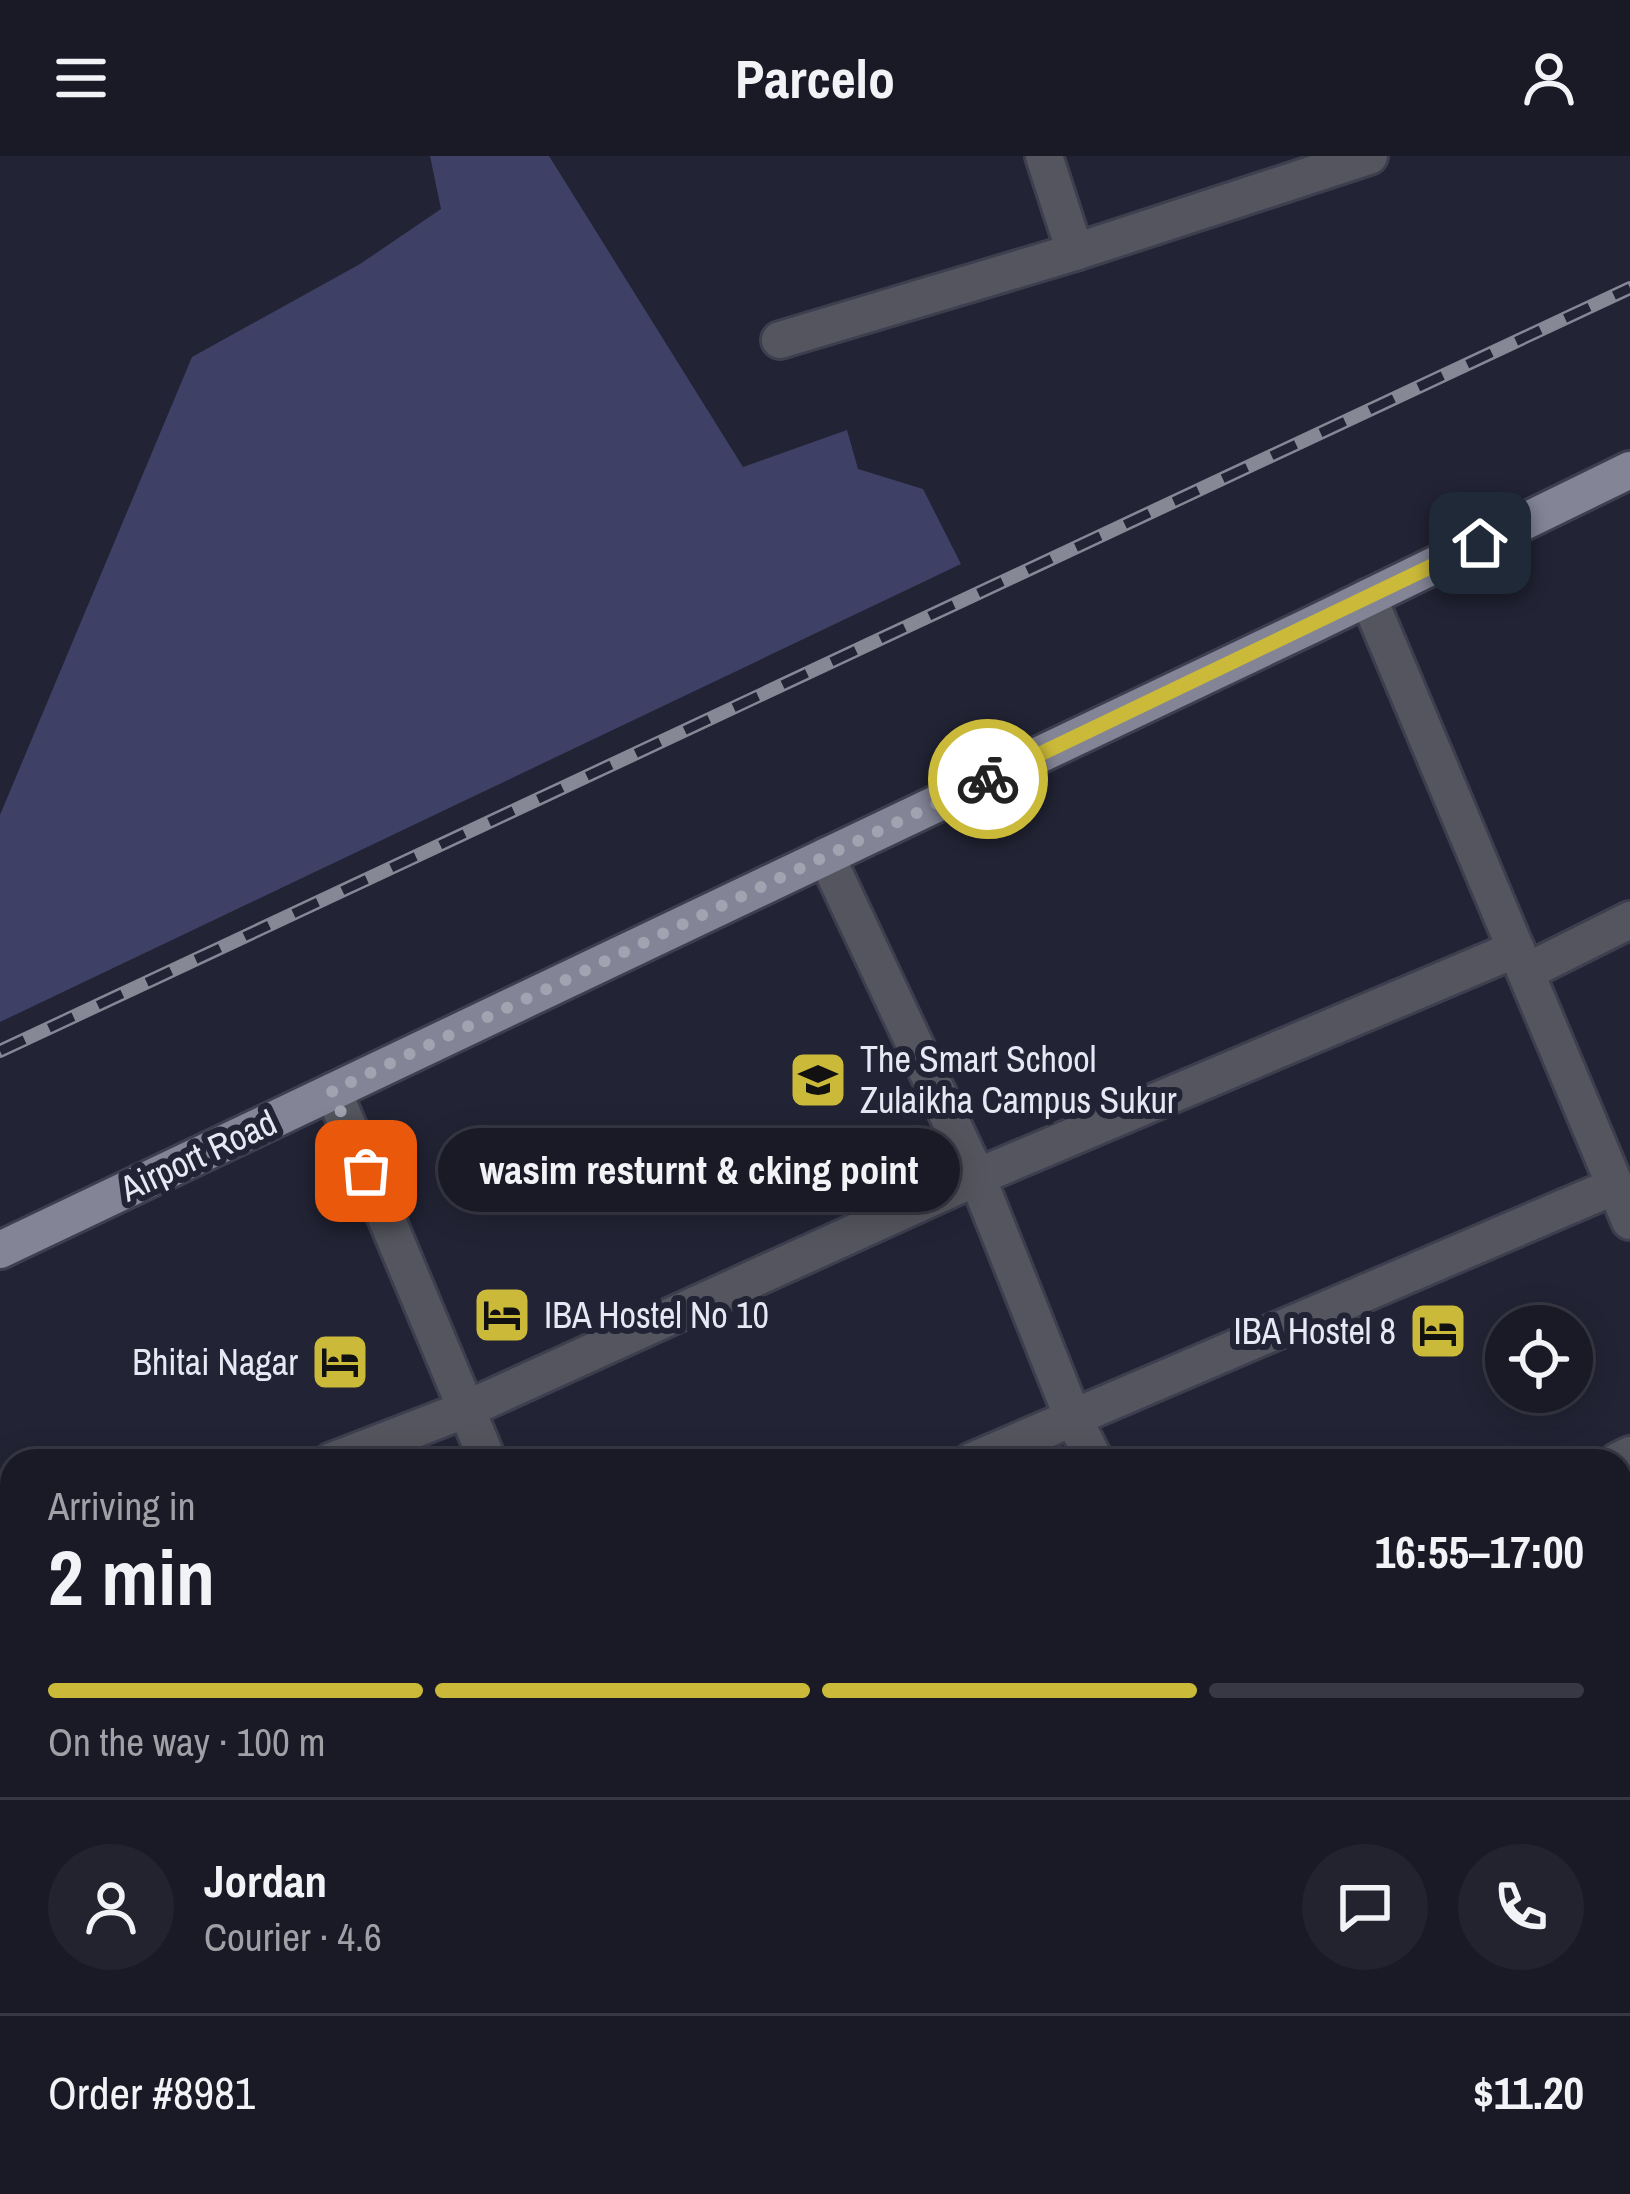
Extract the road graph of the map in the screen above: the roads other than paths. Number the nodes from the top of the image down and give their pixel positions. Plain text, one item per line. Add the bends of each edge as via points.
1 (1044, 156) edge
2 (1369, 156) edge
3 (1075, 252) junction
4 (780, 340) dead end
5 (1630, 470) edge
6 (1368, 597) junction
7 (826, 856) junction
8 (1630, 920) edge
9 (1521, 961) junction
10 (332, 1091) junction
11 (977, 1178) junction
12 (1615, 1186) junction
13 (1630, 1221) edge
14 (0, 1250) edge
15 (466, 1409) junction
16 (1073, 1418) junction
17 (363, 1449) edge
18 (483, 1449) edge
19 (1000, 1449) edge
20 (1089, 1449) edge

1 - 3 street
2 - 3 street
3 - 4 street
5 - 6 main road, Airport Road
6 - 7 main road, Airport Road
6 - 9 street
7 - 10 main road, Airport Road
7 - 11 street
8 - 9 street
9 - 11 street
9 - 12 street
10 - 14 main road, Airport Road
10 - 15 street
11 - 15 street
11 - 16 street
12 - 13 street
12 - 16 street
15 - 17 street
15 - 18 street
16 - 19 street
16 - 20 street

